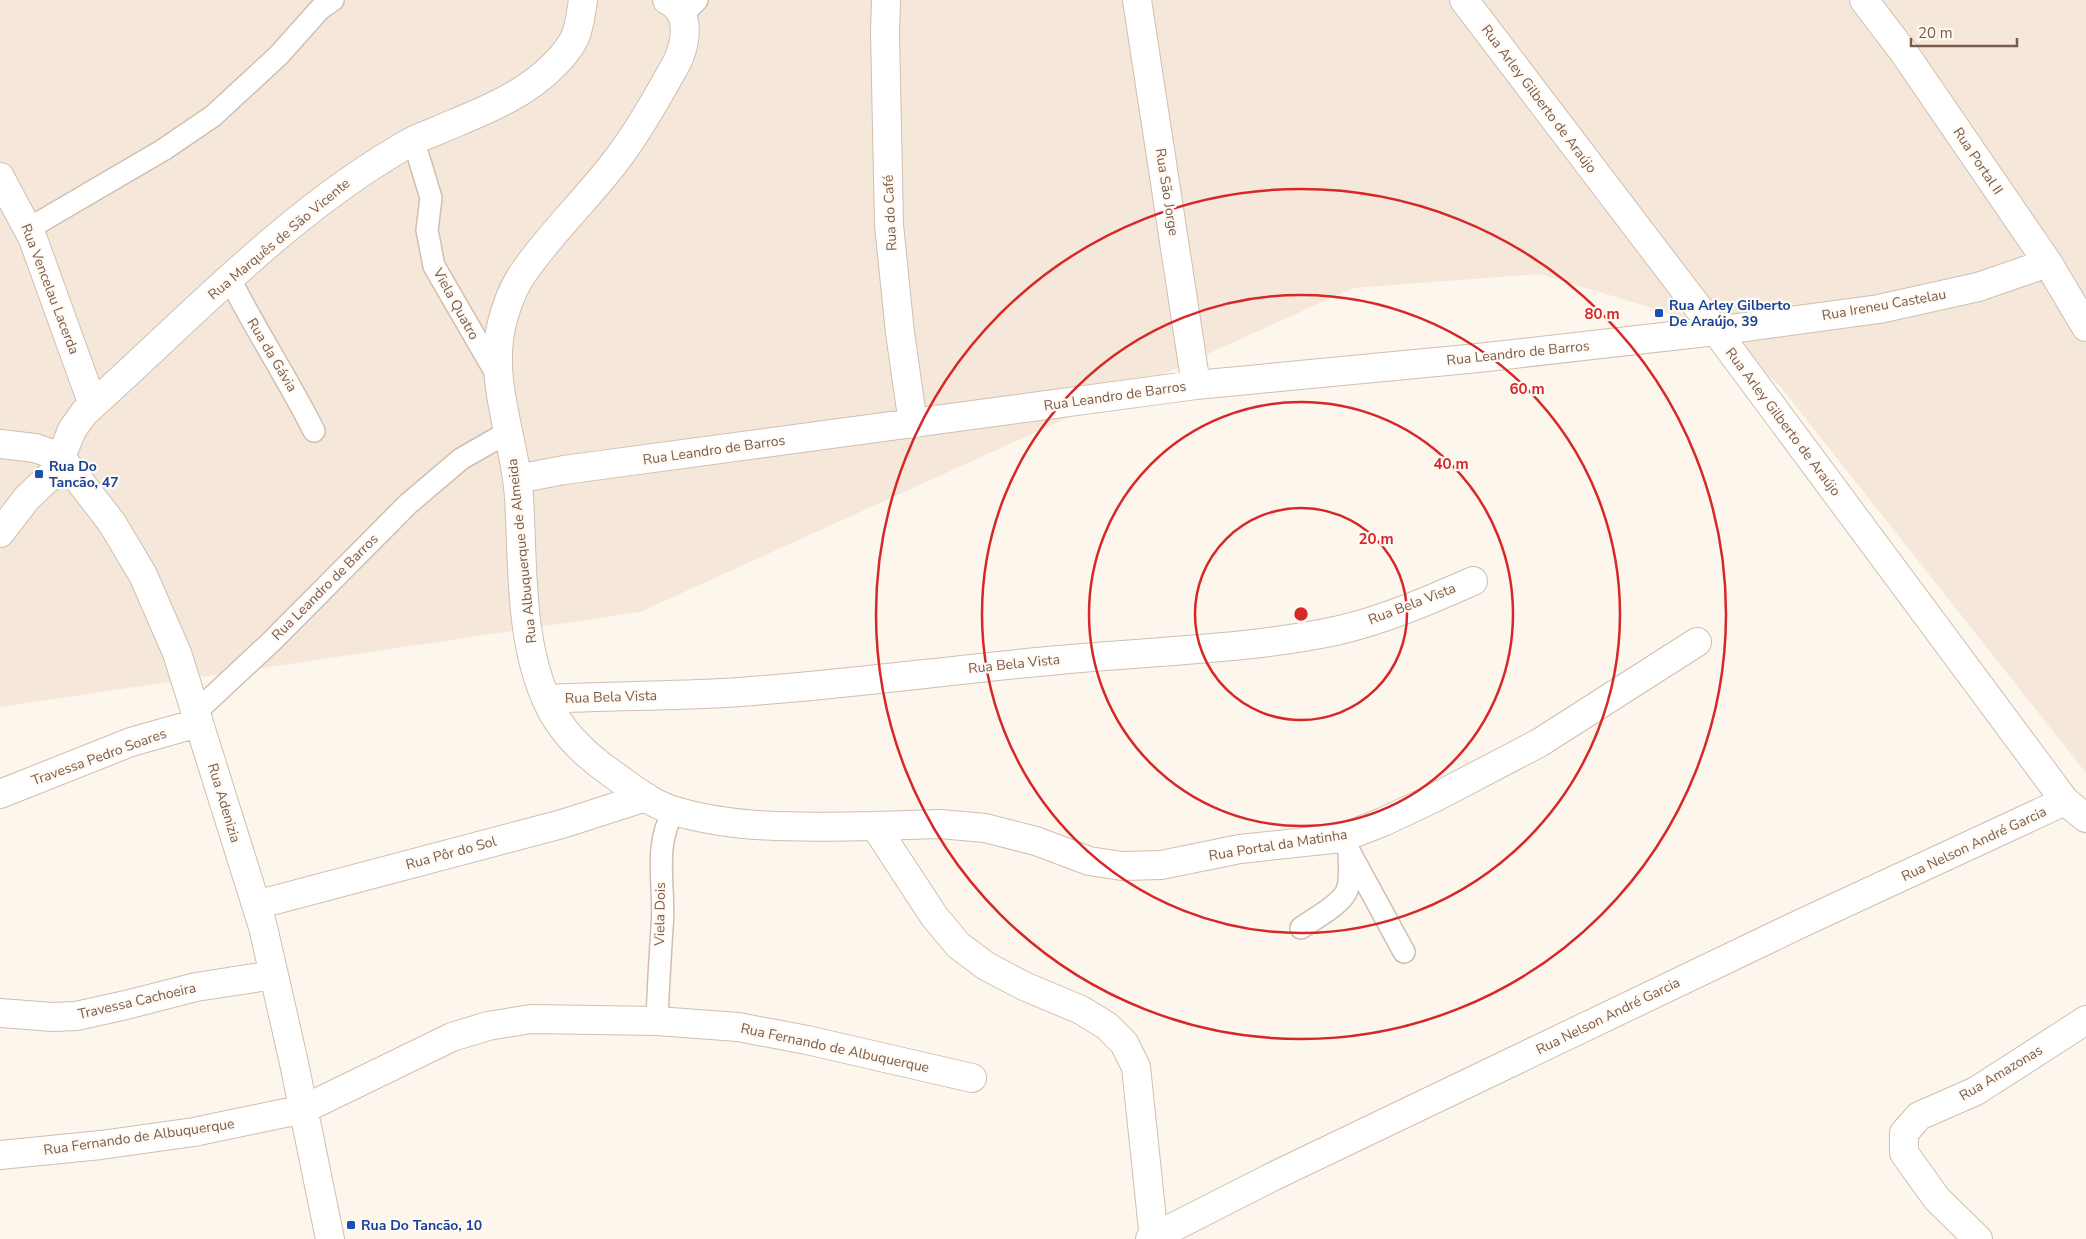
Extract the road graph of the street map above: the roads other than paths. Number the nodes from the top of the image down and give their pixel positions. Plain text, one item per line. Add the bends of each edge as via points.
1 (334, 0) edge
2 (582, 0) edge
3 (886, 0) edge
4 (1137, 0) edge
5 (1464, 0) edge
6 (1864, 0) edge
7 (683, 5) edge
8 (411, 142) junction
9 (0, 177) edge
10 (28, 229) junction
11 (2048, 264) junction
12 (230, 279) junction
13 (2086, 327) edge
14 (1716, 331) junction
15 (497, 375) junction
16 (1196, 385) junction
17 (93, 405) junction
18 (912, 424) junction
19 (314, 431) dead end
20 (508, 432) junction
21 (0, 444) edge
22 (63, 459) junction
23 (518, 479) junction
24 (0, 532) edge
25 (1473, 580) dead end
26 (1697, 642) dead end
27 (546, 699) junction
28 (197, 718) junction
29 (0, 794) edge
30 (646, 797) junction
31 (2076, 809) edge
32 (674, 810) junction
33 (875, 826) junction
34 (1346, 843) junction
35 (256, 905) junction
36 (1301, 928) dead end
37 (1404, 952) dead end
38 (274, 975) junction
39 (0, 1013) edge
40 (2086, 1020) edge
41 (657, 1021) junction
42 (972, 1078) dead end
43 (304, 1109) junction
44 (0, 1154) edge
45 (1152, 1238) edge
46 (330, 1239) edge
47 (1978, 1239) edge

1 - 10 lane via 320,9 279,55 213,116 163,150
2 - 8 street, Rua Marquês de São Vicente via 575,36 567,52 546,74 490,108
3 - 18 street, Rua do Café via 889,225
4 - 16 street, Rua São Jorge
5 - 14 street, Rua Arley Gilberto de Araújo
6 - 11 street, Rua Portal II via 1905,54
7 - 15 street, Rua Albuquerque de Almeida via 686,31 680,56 655,100 621,155 546,242 513,289 501,326
8 - 12 street, Rua Marquês de São Vicente via 350,179
8 - 15 lane, Viela Quatro via 431,198 427,230 434,266
9 - 10 street, Rua Vencelau Lacerda
10 - 17 street, Rua Vencelau Lacerda
11 - 13 street, Rua Portal II
11 - 14 street, Rua Ireneu Castelau via 1978,287 1878,309
12 - 17 street, Rua Marquês de São Vicente
12 - 19 lane, Rua da Gávia
14 - 16 street, Rua Leandro de Barros
14 - 31 street, Rua Arley Gilberto de Araújo
15 - 20 street, Rua Albuquerque de Almeida
16 - 18 street, Rua Leandro de Barros
17 - 22 street, Rua Marquês de São Vicente via 72,430
18 - 23 street, Rua Leandro de Barros via 564,470
20 - 23 street, Rua Albuquerque de Almeida
20 - 28 lane, Rua Leandro de Barros via 461,459 408,504
21 - 22 street via 35,448
22 - 24 street
22 - 28 street, Rua Adenizia via 112,523 143,575 177,653
23 - 27 street, Rua Albuquerque de Almeida via 524,603 532,655
25 - 27 street, Rua Bela Vista via 1387,616 1341,629 1272,642 790,688
26 - 34 street, Rua Portal da Matinha via 1539,744
27 - 30 street, Rua Albuquerque de Almeida via 573,742
28 - 29 street, Travessa Pedro Soares
28 - 35 street, Rua Adenizia
30 - 32 street, Rua Albuquerque de Almeida
30 - 35 street, Rua Pôr do Sol via 562,824
31 - 45 street, Rua Nelson André Garcia via 1804,922
32 - 33 street, Rua Albuquerque de Almeida via 740,824 805,828
32 - 41 lane, Viela Dois via 662,837 660,858 662,929
33 - 34 street, Rua Portal da Matinha via 940,824 985,828 1036,840 1090,860 1122,866 1161,865 1240,849
33 - 45 street via 934,916 958,945 986,966 1081,1010 1107,1026 1124,1043 1136,1067 1142,1108
34 - 36 lane via 1346,894
34 - 37 lane
35 - 38 street, Rua Adenizia
38 - 39 street, Travessa Cachoeira via 196,987 76,1016
38 - 43 street, Rua Adenizia
40 - 47 street, Rua Amazonas via 1976,1091 1919,1116 1904,1133 1904,1153 1937,1199
41 - 42 street, Rua Fernando de Albuquerque via 738,1027
41 - 43 street, Rua Fernando de Albuquerque via 531,1019 488,1026 452,1037
43 - 44 street, Rua Fernando de Albuquerque via 185,1133
43 - 46 street, Rua Adenizia

